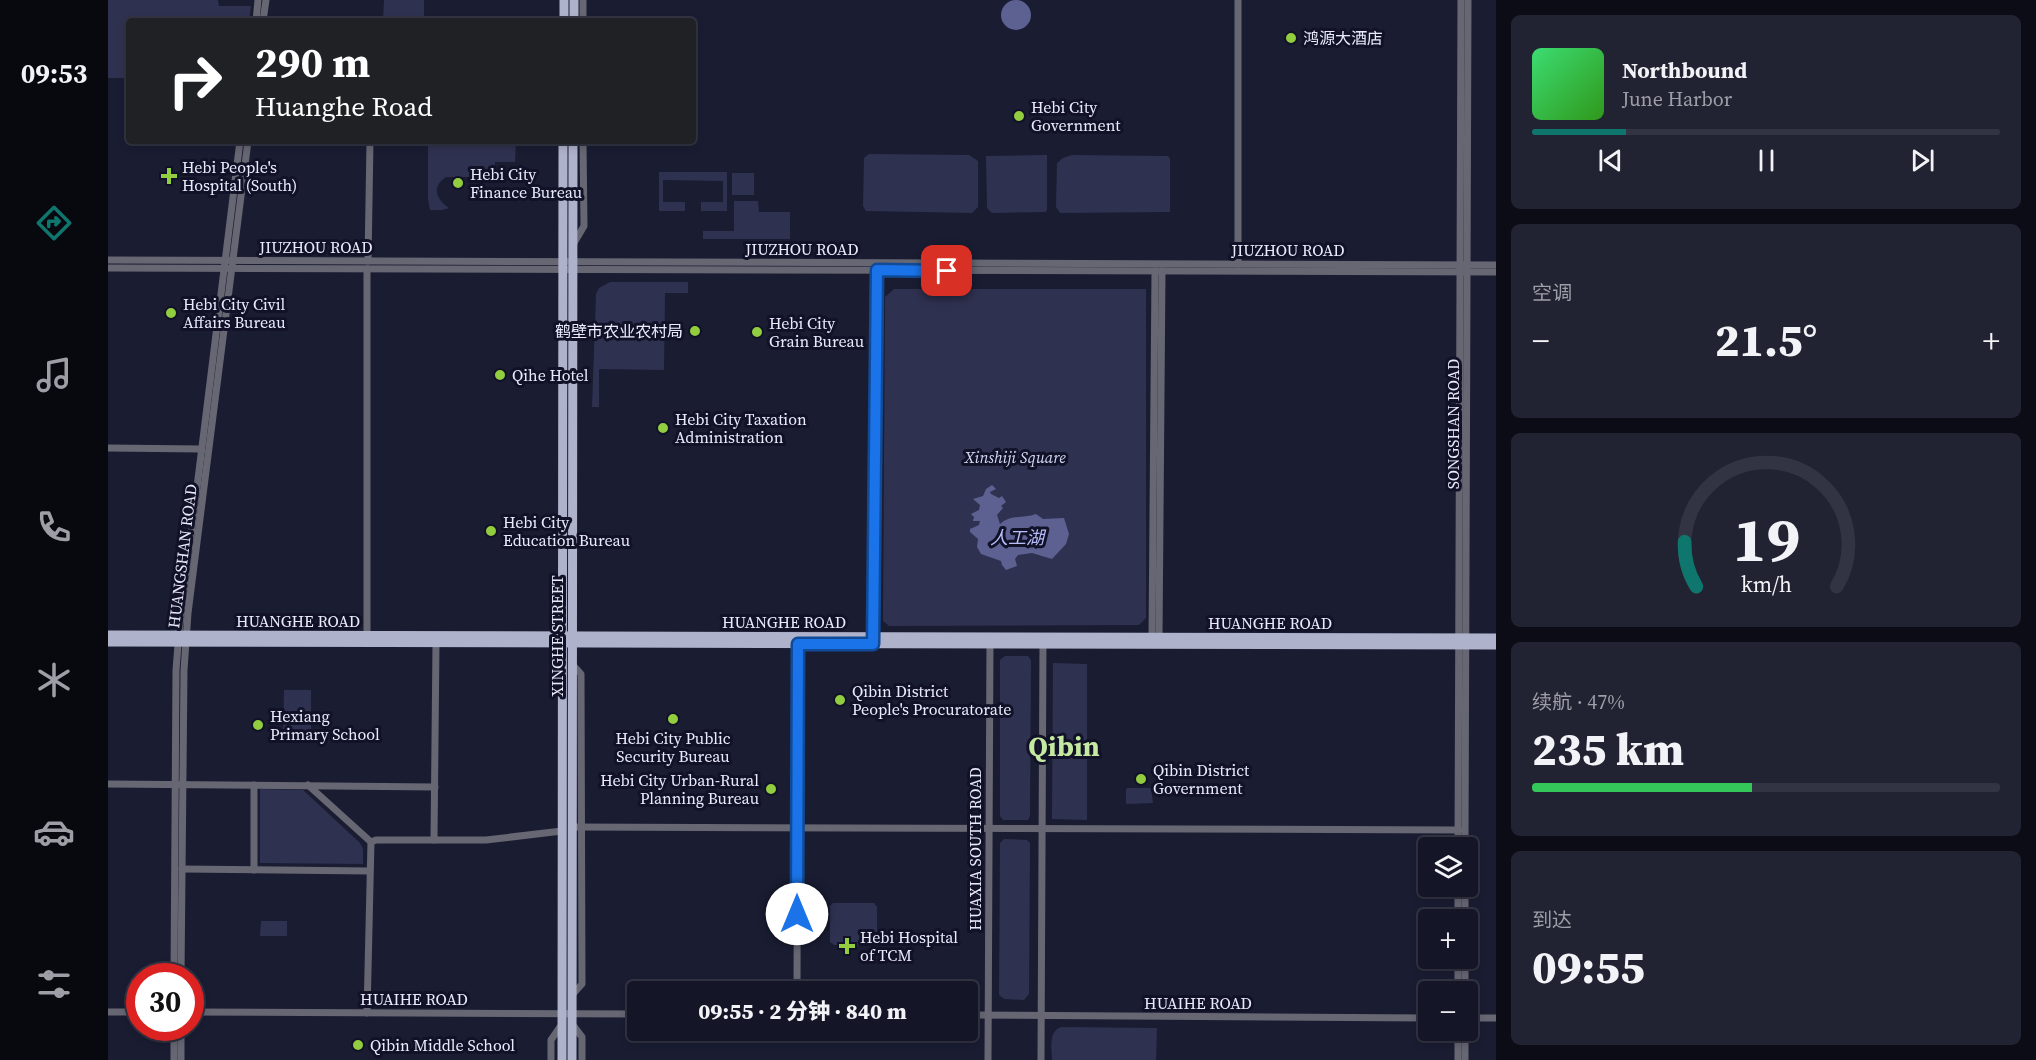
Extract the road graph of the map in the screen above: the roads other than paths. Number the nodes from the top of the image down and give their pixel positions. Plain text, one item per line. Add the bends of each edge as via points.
1 (258, 0) edge
2 (266, 0) edge
3 (564, 0) edge
4 (574, 0) edge
5 (583, 0) edge
6 (1238, 0) edge
7 (1461, 0) edge
8 (1468, 0) edge
9 (256, 18) edge
10 (263, 18) edge
11 (564, 18) edge
12 (574, 18) edge
13 (583, 18) edge
14 (240, 144) edge
15 (248, 144) edge
16 (370, 144) edge
17 (563, 144) edge
18 (573, 144) edge
19 (584, 144) edge
20 (573, 246) junction
21 (108, 260) edge
22 (1238, 264) junction
23 (228, 265) junction
24 (367, 265) junction
25 (1496, 265) edge
26 (568, 266) junction
27 (108, 268) edge
28 (1464, 268) junction
29 (877, 270) junction
30 (1159, 271) junction
31 (1496, 272) edge
32 (108, 448) edge
33 (201, 449) junction
34 (108, 635) edge
35 (367, 636) junction
36 (1155, 638) junction
37 (1496, 638) edge
38 (182, 639) junction
39 (567, 640) junction
40 (874, 641) junction
41 (990, 641) junction
42 (1043, 641) junction
43 (108, 642) edge
44 (1463, 642) junction
45 (436, 643) junction
46 (798, 644) junction
47 (1496, 645) edge
48 (108, 784) edge
49 (179, 784) junction
50 (254, 785) junction
51 (308, 786) junction
52 (435, 787) junction
53 (572, 828) junction
54 (797, 828) junction
55 (989, 829) junction
56 (1042, 829) junction
57 (1459, 830) junction
58 (1459, 837) edge
59 (1466, 837) edge
60 (434, 840) junction
61 (371, 842) junction
62 (182, 869) junction
63 (254, 870) junction
64 (369, 871) junction
65 (174, 963) edge
66 (181, 963) edge
67 (797, 981) edge
68 (108, 1012) edge
69 (126, 1012) edge
70 (204, 1012) edge
71 (367, 1013) junction
72 (627, 1015) edge
73 (978, 1016) edge
74 (988, 1016) junction
75 (1041, 1016) junction
76 (1418, 1018) edge
77 (1478, 1018) edge
78 (1496, 1018) edge
79 (567, 1019) junction
80 (174, 1041) edge
81 (181, 1041) edge
82 (1458, 1041) edge
83 (1465, 1041) edge
84 (174, 1060) edge
85 (181, 1060) edge
86 (551, 1060) edge
87 (562, 1060) edge
88 (572, 1060) edge
89 (582, 1060) edge
90 (988, 1060) edge
91 (1041, 1060) edge
92 (1458, 1060) edge
93 (1465, 1060) edge

1 - 9 street
2 - 10 street
3 - 11 main road
4 - 12 main road
5 - 13 street
6 - 22 street
7 - 28 street, SONGSHAN ROAD
8 - 28 street, SONGSHAN ROAD
14 - 23 street, HUANGSHAN ROAD
15 - 23 street, HUANGSHAN ROAD
16 - 24 street
17 - 26 main road, XINGHE STREET
18 - 20 main road, XINGHE STREET
19 - 20 street via 584,226
20 - 26 main road, XINGHE STREET
21 - 23 street, JIUZHOU ROAD
22 - 26 street, JIUZHOU ROAD
22 - 28 street, JIUZHOU ROAD
23 - 24 street, JIUZHOU ROAD
23 - 27 street, JIUZHOU ROAD
23 - 33 street, HUANGSHAN ROAD
23 - 38 street, HUANGSHAN ROAD
24 - 26 street, JIUZHOU ROAD
24 - 35 street
25 - 28 street, JIUZHOU ROAD
26 - 29 street, JIUZHOU ROAD
26 - 39 main road, XINGHE STREET
28 - 30 street, JIUZHOU ROAD
28 - 31 street, JIUZHOU ROAD
28 - 44 street, SONGSHAN ROAD
29 - 30 street, JIUZHOU ROAD
29 - 40 street
30 - 36 street
32 - 33 street
33 - 38 street, HUANGSHAN ROAD
34 - 38 main road, HUANGHE ROAD
35 - 38 main road, HUANGHE ROAD
35 - 39 main road, HUANGHE ROAD
36 - 42 main road, HUANGHE ROAD
36 - 44 main road, HUANGHE ROAD
37 - 44 main road, HUANGHE ROAD
38 - 43 main road, HUANGHE ROAD
38 - 45 main road, HUANGHE ROAD
38 - 49 street, HUANGSHAN ROAD
39 - 40 main road, HUANGHE ROAD
39 - 45 main road, HUANGHE ROAD
39 - 46 main road, HUANGHE ROAD
39 - 53 main road, XINGHE STREET
39 - 53 main road, XINGHE STREET via 572,664
40 - 41 main road, HUANGHE ROAD
40 - 46 main road, HUANGHE ROAD
41 - 42 main road, HUANGHE ROAD
41 - 55 street, HUAXIA SOUTH ROAD
42 - 44 main road, HUANGHE ROAD
42 - 56 street
44 - 47 main road, HUANGHE ROAD
44 - 57 street, SONGSHAN ROAD
44 - 59 street, SONGSHAN ROAD
45 - 52 street
46 - 54 street
48 - 49 street
49 - 50 street
49 - 62 street, HUANGSHAN ROAD
49 - 65 street, HUANGSHAN ROAD
50 - 51 street
50 - 63 street
51 - 52 street
51 - 61 street
52 - 60 street
53 - 54 street
53 - 60 street via 486,840
53 - 79 main road, XINGHE STREET
53 - 79 main road, XINGHE STREET via 572,995
54 - 55 street
54 - 67 street
55 - 56 street
55 - 74 street, HUAXIA SOUTH ROAD
56 - 57 street
56 - 75 street
57 - 58 street, SONGSHAN ROAD
60 - 61 street
61 - 64 street
62 - 63 street
62 - 66 street, HUANGSHAN ROAD
63 - 64 street
64 - 71 street
68 - 69 street
70 - 71 street, HUAIHE ROAD
71 - 79 street, HUAIHE ROAD
72 - 79 street, HUAIHE ROAD
73 - 74 street, HUAIHE ROAD
74 - 75 street, HUAIHE ROAD
74 - 90 street, HUAXIA SOUTH ROAD
75 - 76 street, HUAIHE ROAD
75 - 91 street
77 - 78 street
79 - 86 street via 551,1040
79 - 87 main road, XINGHE STREET
79 - 88 main road, XINGHE STREET
79 - 89 street via 582,1037
80 - 84 street
81 - 85 street
82 - 92 street
83 - 93 street

